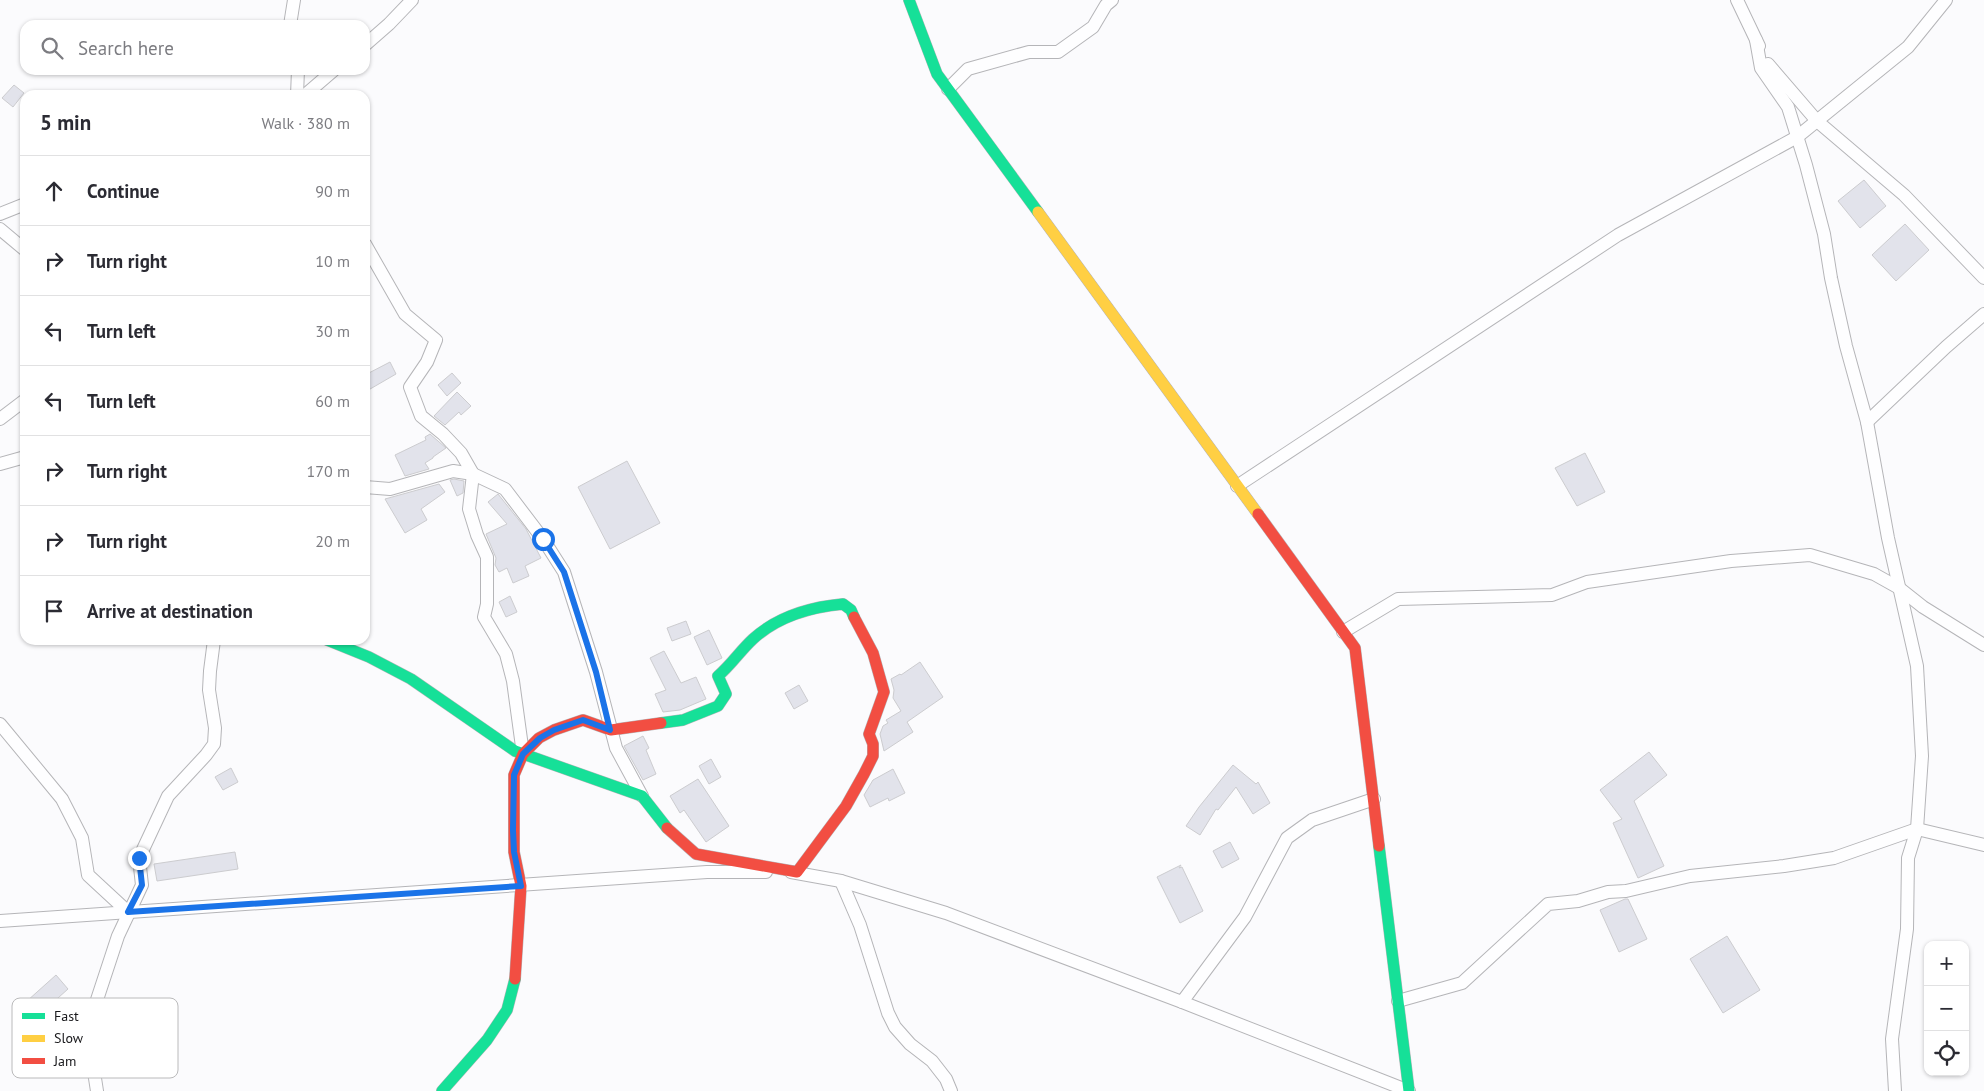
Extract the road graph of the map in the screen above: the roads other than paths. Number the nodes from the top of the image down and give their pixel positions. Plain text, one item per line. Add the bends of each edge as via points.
1 (294, 0) edge
2 (412, 0) edge
3 (909, 0) edge
4 (1112, 0) edge
5 (1738, 0) edge
6 (1946, 0) edge
7 (291, 20) edge
8 (1756, 40) junction
9 (370, 41) edge
10 (298, 75) edge
11 (328, 75) edge
12 (948, 89) junction
13 (297, 90) edge
14 (311, 90) edge
15 (1816, 121) junction
16 (1797, 137) junction
17 (20, 206) edge
18 (0, 214) edge
19 (2, 234) edge
20 (20, 247) edge
21 (370, 253) edge
22 (1984, 278) edge
23 (1984, 314) edge
24 (20, 404) edge
25 (0, 419) edge
26 (1867, 422) junction
27 (20, 458) edge
28 (0, 464) edge
29 (473, 474) junction
30 (1237, 486) junction
31 (370, 487) edge
32 (1899, 588) junction
33 (1343, 632) junction
34 (214, 645) edge
35 (339, 645) edge
36 (1984, 645) edge
37 (0, 724) edge
38 (610, 730) junction
39 (523, 754) junction
40 (642, 796) junction
41 (1374, 799) junction
42 (1917, 829) junction
43 (1984, 845) edge
44 (797, 872) junction
45 (841, 882) junction
46 (521, 886) junction
47 (128, 912) junction
48 (0, 921) edge
49 (98, 998) edge
50 (1398, 1001) junction
51 (1182, 1002) junction
52 (95, 1078) edge
53 (97, 1091) edge
54 (442, 1091) edge
55 (951, 1091) edge
56 (1409, 1091) edge
57 (1896, 1091) edge

1 - 7 street
2 - 9 street
3 - 12 street via 937,74
4 - 12 street via 1092,27 1058,52 1028,52 968,69
5 - 8 street
6 - 15 street via 1908,47
8 - 15 street via 1768,66
8 - 16 street via 1761,68 1788,107
10 - 13 street
11 - 14 street
12 - 30 street
15 - 16 street
15 - 22 street via 1904,195
16 - 26 street via 1824,234 1846,346
16 - 30 street via 1618,235
17 - 18 street
19 - 20 street
21 - 29 street via 405,314 436,340 427,362 410,387 421,416 461,453
23 - 26 street
24 - 25 street
26 - 32 street
27 - 28 street
29 - 31 street via 453,470 390,489
29 - 38 street via 505,489 564,572 596,672
29 - 39 street via 469,509 487,557 484,617 506,654
30 - 33 street
32 - 33 street via 1874,574 1810,555 1731,561 1587,582 1552,595 1398,599
32 - 36 street
32 - 42 street via 1917,666 1922,756
33 - 41 street via 1355,648
34 - 47 street via 210,690 216,728 214,744 168,796 139,858 142,885
35 - 39 street via 411,679
37 - 47 street via 62,799 82,838 88,875
38 - 39 street via 583,720 554,730
38 - 40 street
38 - 44 street via 683,720 718,706 726,694 718,676 731,666 754,638 782,620 832,604 843,604 851,610 872,652 884,692 869,734 873,756 846,806
39 - 40 street
39 - 46 street via 514,775 513,830
40 - 44 street via 667,828 696,854
41 - 50 street
41 - 51 street via 1312,820 1287,838 1245,917
42 - 43 street
42 - 50 street via 1834,858 1690,876 1578,901 1548,904 1462,983
42 - 57 street via 1908,858 1907,929 1892,1039
44 - 45 street
44 - 46 street via 707,872
45 - 51 street via 946,913
45 - 55 street via 860,925 895,1027 932,1061
46 - 47 street
46 - 54 street via 515,980 507,1010 487,1040
47 - 48 street
47 - 49 street
50 - 56 street
51 - 56 street
52 - 53 street

